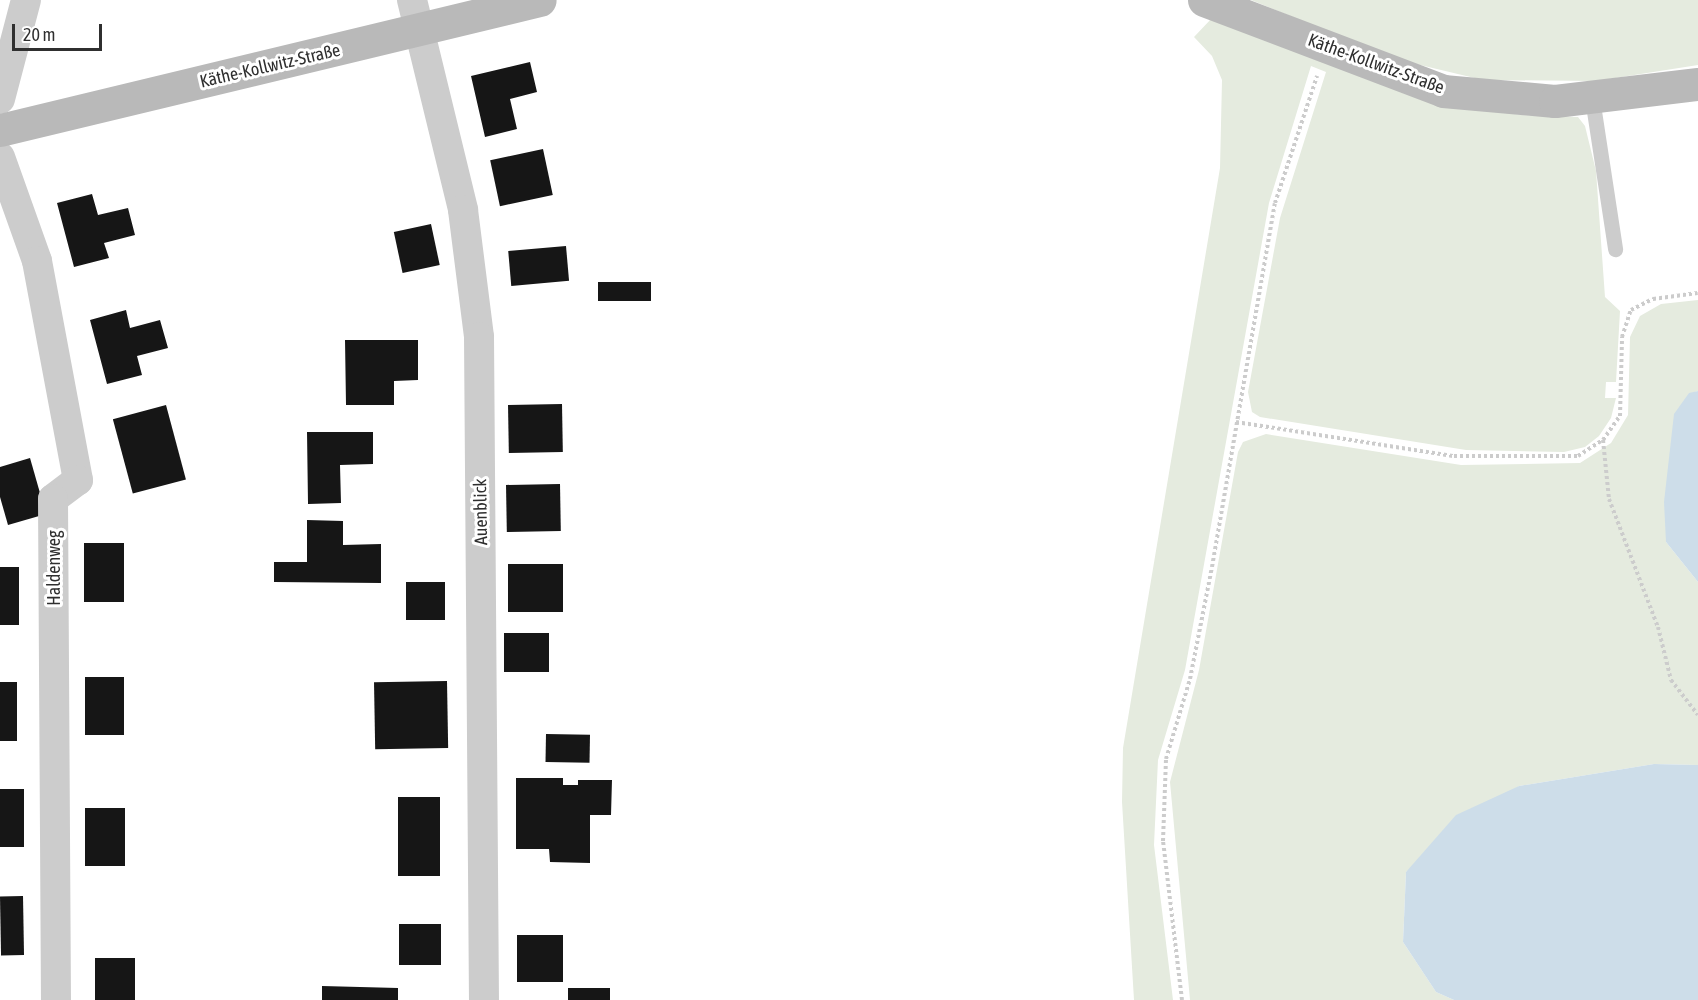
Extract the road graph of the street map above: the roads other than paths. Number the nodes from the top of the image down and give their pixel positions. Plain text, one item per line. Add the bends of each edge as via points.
1 (26, 0) edge
2 (540, 0) edge
3 (1204, 0) edge
4 (416, 15) edge
5 (1698, 84) edge
6 (1592, 98) junction
7 (0, 99) edge
8 (0, 130) edge
9 (0, 157) edge
10 (1615, 249) dead end
11 (57, 1000) edge
12 (484, 1000) edge

1 - 7 street
2 - 4 street, Käthe-Kollwitz-Straße
3 - 6 street, Käthe-Kollwitz-Straße via 1443,90 1499,99
4 - 8 street, Käthe-Kollwitz-Straße
4 - 12 street, Auenblick via 463,210 479,337
5 - 6 street, Käthe-Kollwitz-Straße
6 - 10 lane
9 - 11 street, Haldenweg via 37,261 78,480 53,499

